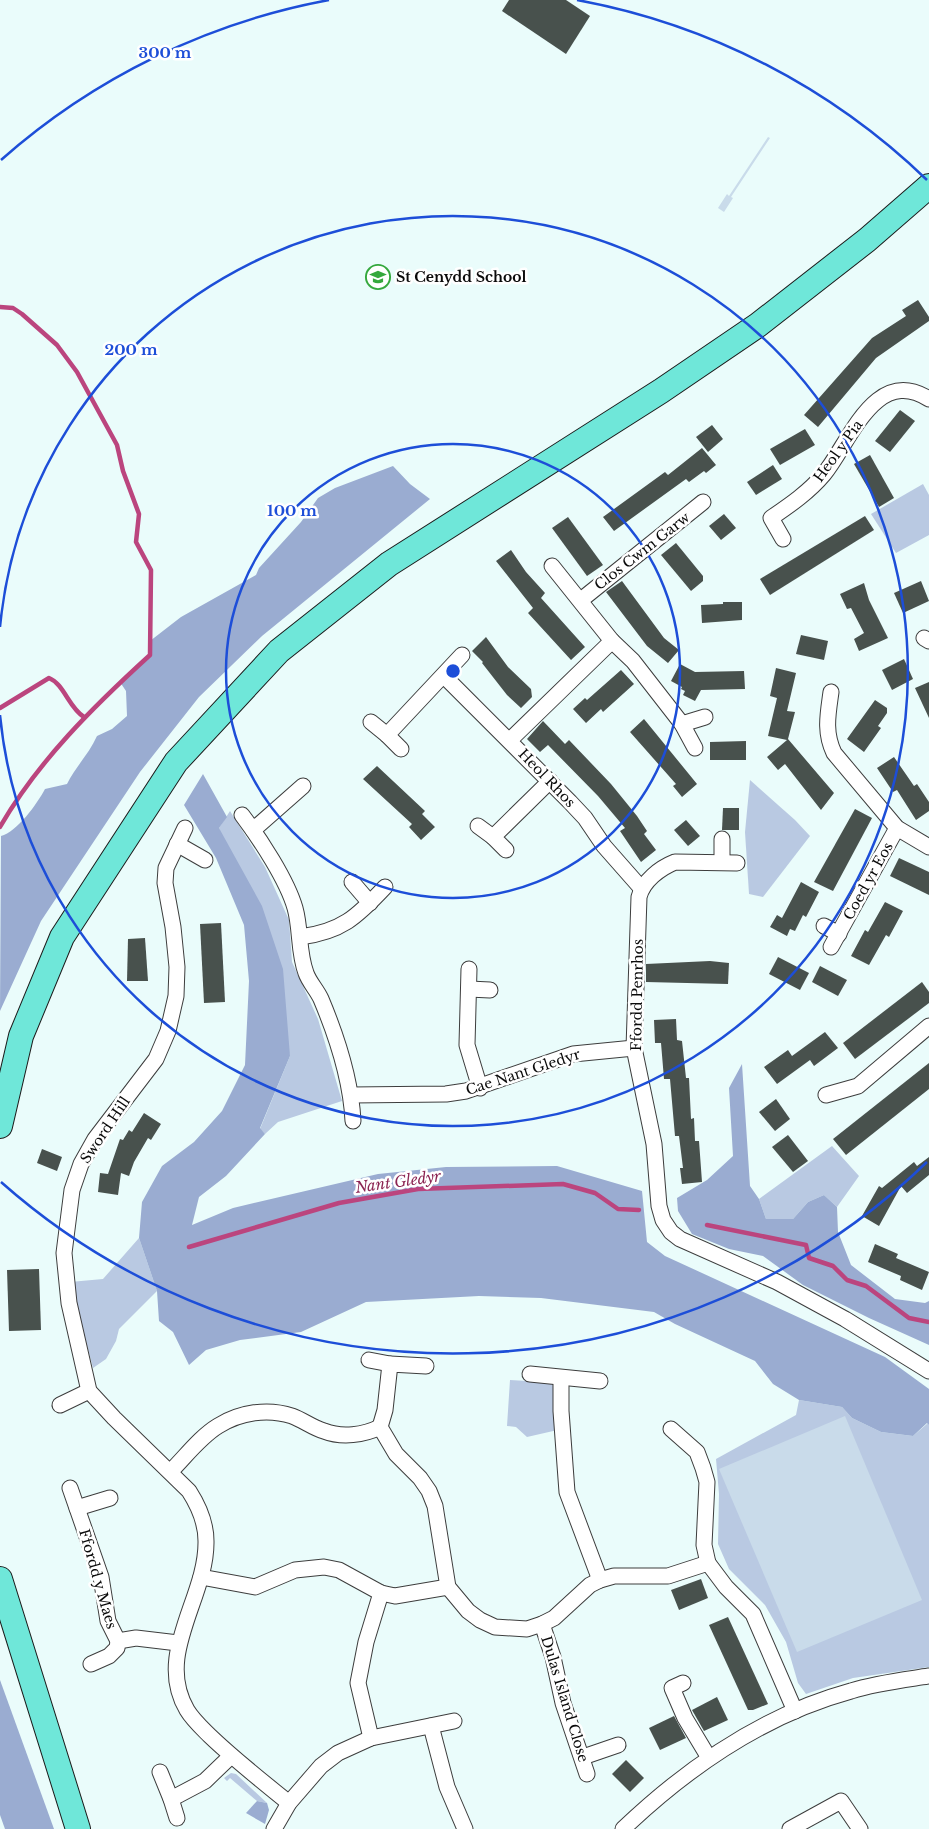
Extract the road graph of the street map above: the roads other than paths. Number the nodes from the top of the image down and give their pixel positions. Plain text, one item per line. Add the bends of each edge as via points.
1 (929, 186) edge
2 (929, 399) edge
3 (703, 502) dead end
4 (784, 539) dead end
5 (552, 566) dead end
6 (581, 600) junction
7 (612, 641) junction
8 (462, 655) dead end
9 (444, 676) junction
10 (831, 692) dead end
11 (705, 717) dead end
12 (371, 722) dead end
13 (682, 724) junction
14 (387, 735) junction
15 (510, 740) junction
16 (695, 748) dead end
17 (401, 749) dead end
18 (550, 781) junction
19 (303, 786) dead end
20 (242, 816) dead end
21 (478, 826) dead end
22 (186, 828) dead end
23 (898, 828) junction
24 (253, 830) junction
25 (492, 837) junction
26 (722, 839) dead end
27 (177, 844) junction
28 (929, 847) edge
29 (506, 850) dead end
30 (205, 860) dead end
31 (352, 882) dead end
32 (385, 888) dead end
33 (641, 888) junction
34 (370, 903) junction
35 (824, 926) dead end
36 (300, 937) junction
37 (469, 969) dead end
38 (469, 989) junction
39 (490, 990) dead end
40 (929, 1026) edge
41 (634, 1048) junction
42 (480, 1088) junction
43 (351, 1095) junction
44 (826, 1095) dead end
45 (352, 1121) dead end
46 (0, 1126) edge
47 (369, 1360) dead end
48 (390, 1364) junction
49 (426, 1366) dead end
50 (929, 1371) edge
51 (530, 1374) dead end
52 (561, 1378) junction
53 (600, 1381) dead end
54 (89, 1391) junction
55 (60, 1405) dead end
56 (380, 1427) junction
57 (671, 1429) dead end
58 (171, 1471) junction
59 (70, 1488) dead end
60 (110, 1498) dead end
61 (77, 1508) junction
62 (708, 1563) junction
63 (201, 1577) junction
64 (0, 1578) edge
65 (600, 1580) junction
66 (448, 1587) junction
67 (381, 1593) junction
68 (542, 1624) junction
69 (118, 1641) junction
70 (178, 1643) junction
71 (91, 1664) dead end
72 (929, 1676) edge
73 (683, 1683) dead end
74 (795, 1711) junction
75 (454, 1721) dead end
76 (431, 1726) junction
77 (371, 1738) junction
78 (618, 1745) dead end
79 (232, 1756) junction
80 (583, 1757) junction
81 (709, 1758) junction
82 (160, 1772) dead end
83 (587, 1774) dead end
84 (171, 1799) junction
85 (289, 1803) junction
86 (177, 1818) dead end
87 (78, 1829) edge
88 (274, 1829) edge
89 (465, 1829) edge
90 (623, 1829) edge
91 (790, 1829) edge
92 (860, 1829) edge

1 - 46 main road via 867,240 758,325 661,391 389,564 279,651 176,762 62,937 21,1036
2 - 4 street, Heol y Pia via 904,390 876,401 818,480 771,518
3 - 6 street, Clos Cwm Garw
5 - 6 street, Clos Cwm Garw
6 - 7 street, Clos Cwm Garw
7 - 13 street, Clos Cwm Garw via 633,661
7 - 15 street
8 - 9 street
9 - 14 street
9 - 15 street, Heol Rhos
10 - 23 street via 826,727 834,753
11 - 13 street
12 - 14 street
13 - 16 street, Clos Cwm Garw
14 - 17 street
15 - 18 street, Heol Rhos
18 - 25 street
18 - 33 street, Heol Rhos via 585,818 604,846
19 - 24 street
20 - 24 street
21 - 25 street
22 - 27 street, Sword Hill
23 - 28 street
23 - 35 street, Coed yr Eos via 835,940
24 - 36 street via 295,908
25 - 29 street
26 - 33 street via 729,862 675,862
27 - 30 street
27 - 54 street, Sword Hill via 166,868 165,883 177,967 176,996 168,1032 156,1060 95,1139 81,1164 66,1224 65,1278
31 - 34 street
32 - 34 street
33 - 41 street, Ffordd Penrhos
34 - 36 street via 347,924
36 - 43 street via 306,975 323,1005
37 - 38 street
38 - 39 street
38 - 42 street via 467,1045
40 - 44 street via 858,1086
41 - 42 street, Cae Nant Gledyr via 573,1054
41 - 50 street, Ffordd Penrhos via 654,1144 659,1206 671,1232 777,1282
42 - 43 street, Cae Nant Gledyr via 446,1094
43 - 45 street
47 - 48 street
48 - 49 street
48 - 56 street via 386,1410
51 - 52 street
52 - 53 street
52 - 65 street via 560,1411 567,1492
54 - 55 street
54 - 58 street
56 - 58 street via 357,1434 339,1434 324,1432 293,1416 277,1412 246,1414 218,1426 202,1438
56 - 66 street via 396,1454 430,1490
57 - 62 street via 697,1452 707,1482 704,1545
58 - 63 street via 198,1505 206,1538
59 - 61 street, Ffordd y Maes
60 - 61 street
61 - 69 street, Ffordd y Maes via 101,1577 108,1621
62 - 65 street via 668,1576 614,1576
62 - 74 street via 753,1614
63 - 67 street via 255,1587 294,1570 324,1567 338,1570
63 - 70 street
64 - 87 main road
65 - 68 street
66 - 67 street via 407,1596
66 - 68 street via 468,1612 495,1627 527,1629
67 - 77 street via 358,1683
68 - 80 street, Dulas Island Close via 563,1703
69 - 70 street, Ffordd y Maes via 136,1638
69 - 71 street, Ffordd y Maes via 110,1656
70 - 79 street via 178,1682 186,1709
72 - 74 street via 853,1690
73 - 81 street via 672,1688 685,1718
74 - 81 street
75 - 76 street
76 - 77 street
76 - 89 street via 447,1787
77 - 85 street via 338,1753 321,1766
78 - 80 street
79 - 84 street via 205,1782
79 - 85 street
80 - 83 street, Dulas Island Close
81 - 90 street via 673,1784
82 - 84 street
84 - 86 street
85 - 88 street
91 - 92 street via 841,1800

